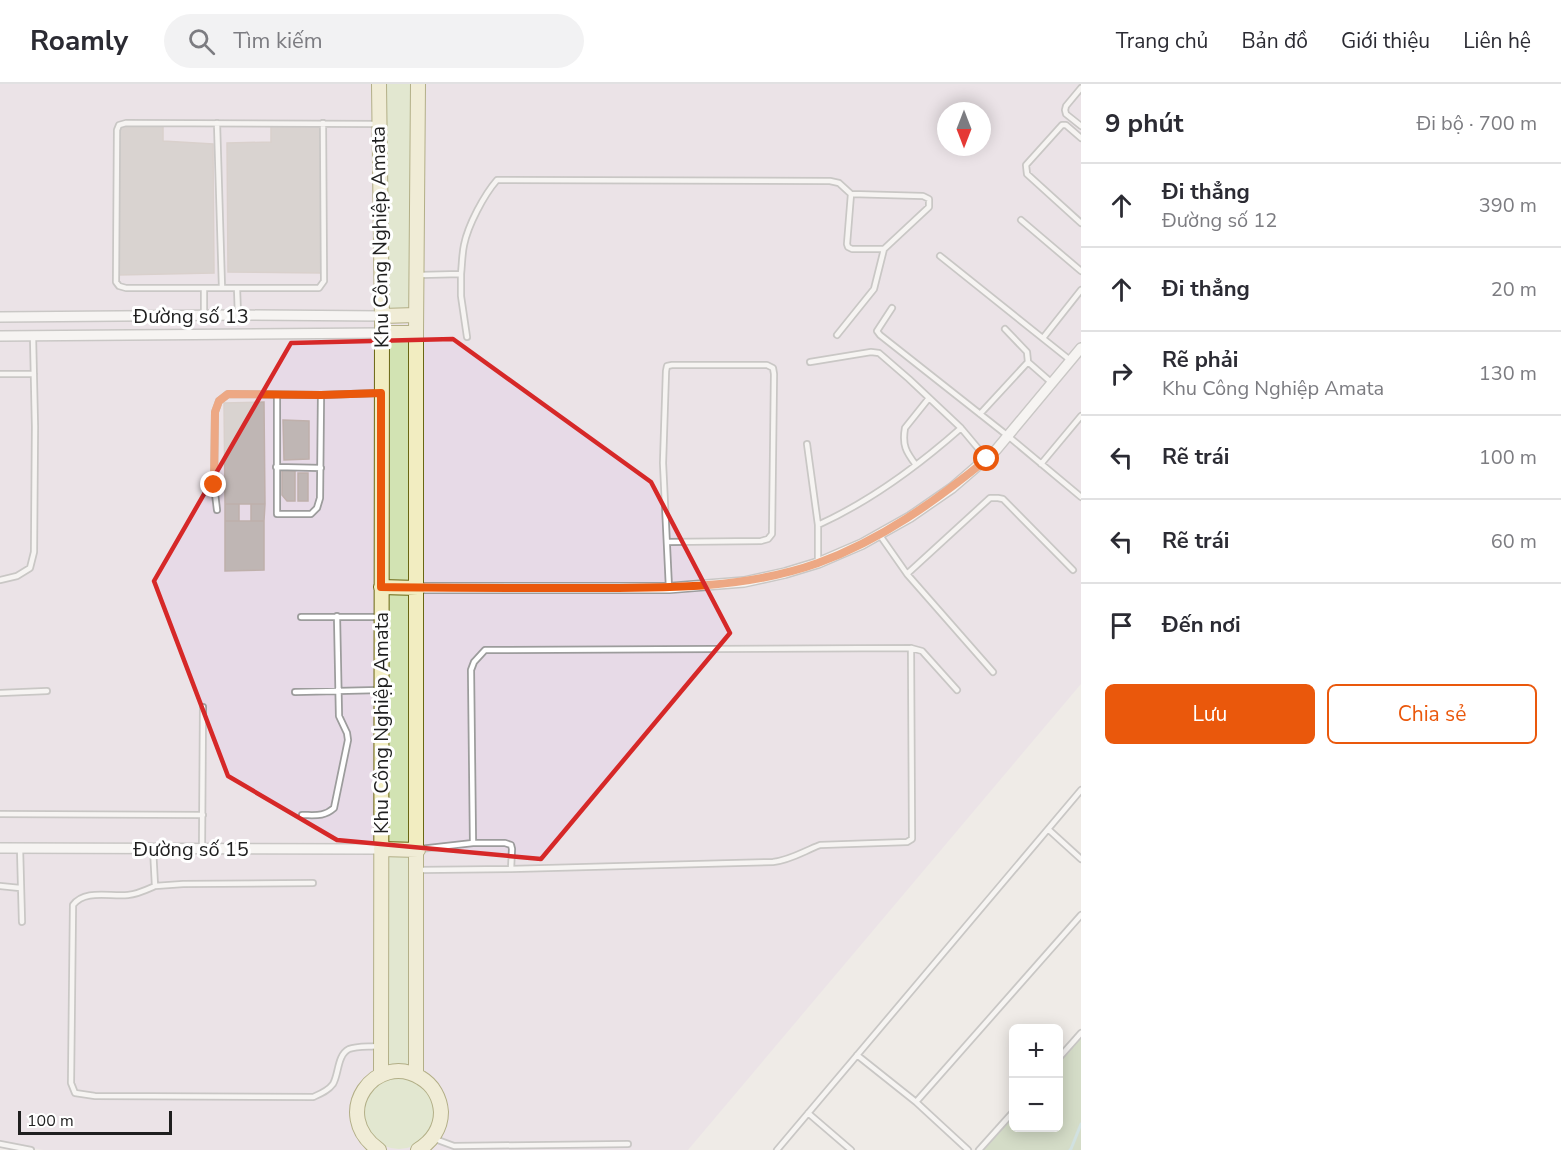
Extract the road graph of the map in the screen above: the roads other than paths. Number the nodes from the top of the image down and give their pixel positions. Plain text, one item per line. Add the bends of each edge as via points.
1 (379, 84) edge
2 (418, 84) edge
3 (1081, 88) edge
4 (217, 123) junction
5 (323, 123) junction
6 (379, 124) junction
7 (1081, 126) edge
8 (1081, 138) edge
9 (851, 194) junction
10 (1021, 220) dead end
11 (1081, 223) edge
12 (884, 249) junction
13 (940, 256) dead end
14 (1081, 271) edge
15 (461, 274) junction
16 (417, 275) junction
17 (204, 288) junction
18 (222, 288) junction
19 (237, 288) junction
20 (1081, 290) edge
21 (892, 308) dead end
22 (204, 315) junction
23 (238, 315) junction
24 (416, 315) junction
25 (382, 316) junction
26 (0, 317) edge
27 (33, 318) junction
28 (1005, 329) dead end
29 (382, 333) junction
30 (416, 333) junction
31 (837, 335) dead end
32 (0, 336) edge
33 (33, 336) junction
34 (467, 336) dead end
35 (1043, 338) junction
36 (1081, 348) edge
37 (1070, 360) junction
38 (810, 362) dead end
39 (1028, 362) junction
40 (0, 374) edge
41 (34, 374) junction
42 (1052, 383) junction
43 (381, 393) junction
44 (277, 395) junction
45 (321, 395) junction
46 (929, 398) junction
47 (980, 414) junction
48 (1081, 416) edge
49 (961, 428) junction
50 (1008, 436) junction
51 (807, 444) dead end
52 (987, 459) junction
53 (1041, 464) junction
54 (916, 465) junction
55 (276, 467) junction
56 (321, 468) junction
57 (1081, 497) edge
58 (217, 510) dead end
59 (818, 525) junction
60 (879, 534) junction
61 (667, 542) junction
62 (818, 563) junction
63 (1073, 570) dead end
64 (907, 573) junction
65 (0, 580) edge
66 (381, 587) junction
67 (418, 588) junction
68 (669, 588) junction
69 (337, 616) junction
70 (301, 617) dead end
71 (381, 617) junction
72 (911, 648) junction
73 (993, 672) dead end
74 (380, 690) junction
75 (957, 690) dead end
76 (47, 691) dead end
77 (337, 691) junction
78 (295, 692) dead end
79 (0, 693) edge
80 (203, 707) dead end
81 (1081, 790) edge
82 (0, 814) edge
83 (202, 815) junction
84 (302, 815) dead end
85 (1048, 829) junction
86 (473, 843) junction
87 (0, 848) edge
88 (20, 848) junction
89 (153, 848) junction
90 (202, 849) junction
91 (381, 849) junction
92 (418, 850) junction
93 (1081, 859) edge
94 (511, 869) junction
95 (418, 870) junction
96 (313, 883) dead end
97 (0, 886) edge
98 (155, 886) junction
99 (20, 888) junction
100 (1081, 915) edge
101 (22, 922) dead end
102 (1081, 1033) edge
103 (381, 1046) junction
104 (1063, 1054) edge
105 (857, 1055) junction
106 (381, 1075) junction
107 (416, 1075) junction
108 (916, 1102) junction
109 (808, 1113) junction
110 (1009, 1117) edge
111 (433, 1138) junction
112 (0, 1144) edge
113 (628, 1144) dead end
114 (31, 1150) edge
115 (379, 1150) edge
116 (418, 1150) edge
117 (777, 1150) edge
118 (851, 1150) edge
119 (968, 1150) edge
120 (979, 1150) edge

1 - 6 street, Khu Công Nghiệp Amata
2 - 16 street, Khu Công Nghiệp Amata
3 - 7 lane via 1065,110
4 - 5 lane
4 - 17 lane via 126,123 119,124 117,129 116,282 126,288
4 - 18 lane
5 - 6 lane
5 - 19 lane via 324,281 313,289
6 - 25 street, Khu Công Nghiệp Amata
8 - 11 lane via 1062,125 1026,165 1026,170
9 - 12 lane via 848,247
9 - 12 lane via 923,196 929,200 929,207
9 - 15 lane via 839,183 830,182 497,180 476,214 464,244
10 - 14 lane
12 - 31 lane via 874,289
13 - 35 lane
15 - 16 lane
15 - 34 lane
16 - 24 street, Khu Công Nghiệp Amata
17 - 18 lane
17 - 22 lane
18 - 19 lane
19 - 23 lane
20 - 35 lane
21 - 47 lane via 877,331 880,336
22 - 23 street, Đường số 13
22 - 27 street, Đường số 13
23 - 25 street, Đường số 13
24 - 25 street
24 - 30 street, Khu Công Nghiệp Amata
25 - 29 street, Khu Công Nghiệp Amata
26 - 27 street, Đường số 13
27 - 33 street
28 - 39 lane via 1027,352
29 - 30 street
29 - 33 street, Đường số 13
29 - 43 street, Khu Công Nghiệp Amata
30 - 67 street, Khu Công Nghiệp Amata
32 - 33 street, Đường số 13
33 - 41 lane
35 - 37 lane
36 - 37 street
37 - 42 street
38 - 46 lane via 879,353
39 - 42 lane
39 - 47 lane
40 - 41 lane
41 - 65 lane via 34,552 30,568
42 - 50 street
43 - 45 lane
43 - 66 street, Khu Công Nghiệp Amata
44 - 45 lane
44 - 55 lane
44 - 58 lane via 228,394 219,401 215,412
45 - 56 lane
46 - 49 lane
46 - 54 lane via 904,431 907,453
47 - 50 lane
48 - 53 lane
49 - 52 lane
49 - 54 lane
50 - 52 street
50 - 53 lane
51 - 59 lane
52 - 60 street via 944,494
53 - 57 lane
54 - 59 lane via 888,486
55 - 56 lane
55 - 56 lane via 277,514 311,514 317,508
59 - 62 lane
60 - 62 street
60 - 64 lane
61 - 61 lane via 761,541 772,534 772,368 667,366 663,463
61 - 68 lane
62 - 68 street via 744,582
63 - 64 lane via 1003,500 990,498
64 - 73 lane
66 - 67 street
66 - 71 street, Khu Công Nghiệp Amata
67 - 68 street
67 - 92 street, Khu Công Nghiệp Amata
69 - 70 lane
69 - 71 lane
69 - 77 lane
71 - 74 street, Khu Công Nghiệp Amata
72 - 75 lane via 922,651
72 - 86 lane via 485,650 471,670
72 - 94 lane via 912,839 907,842 820,845 773,862
74 - 77 lane
74 - 91 street, Khu Công Nghiệp Amata
76 - 79 lane
77 - 78 lane
77 - 84 lane via 339,716 348,740 336,801 329,813
80 - 83 lane
81 - 85 lane
82 - 83 lane
83 - 90 lane
85 - 93 lane
85 - 105 lane
86 - 92 lane
86 - 94 lane via 511,845
87 - 88 street, Đường số 15
88 - 89 street, Đường số 15
88 - 99 lane
89 - 90 street, Đường số 15
89 - 98 lane
90 - 91 street, Đường số 15
91 - 92 street
91 - 103 street, Khu Công Nghiệp Amata
92 - 95 street, Khu Công Nghiệp Amata
94 - 95 lane
95 - 107 street, Khu Công Nghiệp Amata
96 - 98 lane
97 - 99 lane
98 - 103 lane via 128,895 84,896 73,905 71,1083 75,1093 313,1096 333,1084 345,1052
99 - 101 lane
100 - 108 lane
102 - 104 lane
103 - 106 street, Khu Công Nghiệp Amata
105 - 108 lane
105 - 109 lane
106 - 107 street via 404,1071
106 - 115 street via 370,1082 357,1105 361,1131
107 - 111 street via 427,1081 440,1102 439,1127
108 - 119 lane
109 - 117 lane
109 - 118 lane
110 - 120 lane
111 - 113 lane via 454,1146
111 - 116 street
112 - 114 lane

